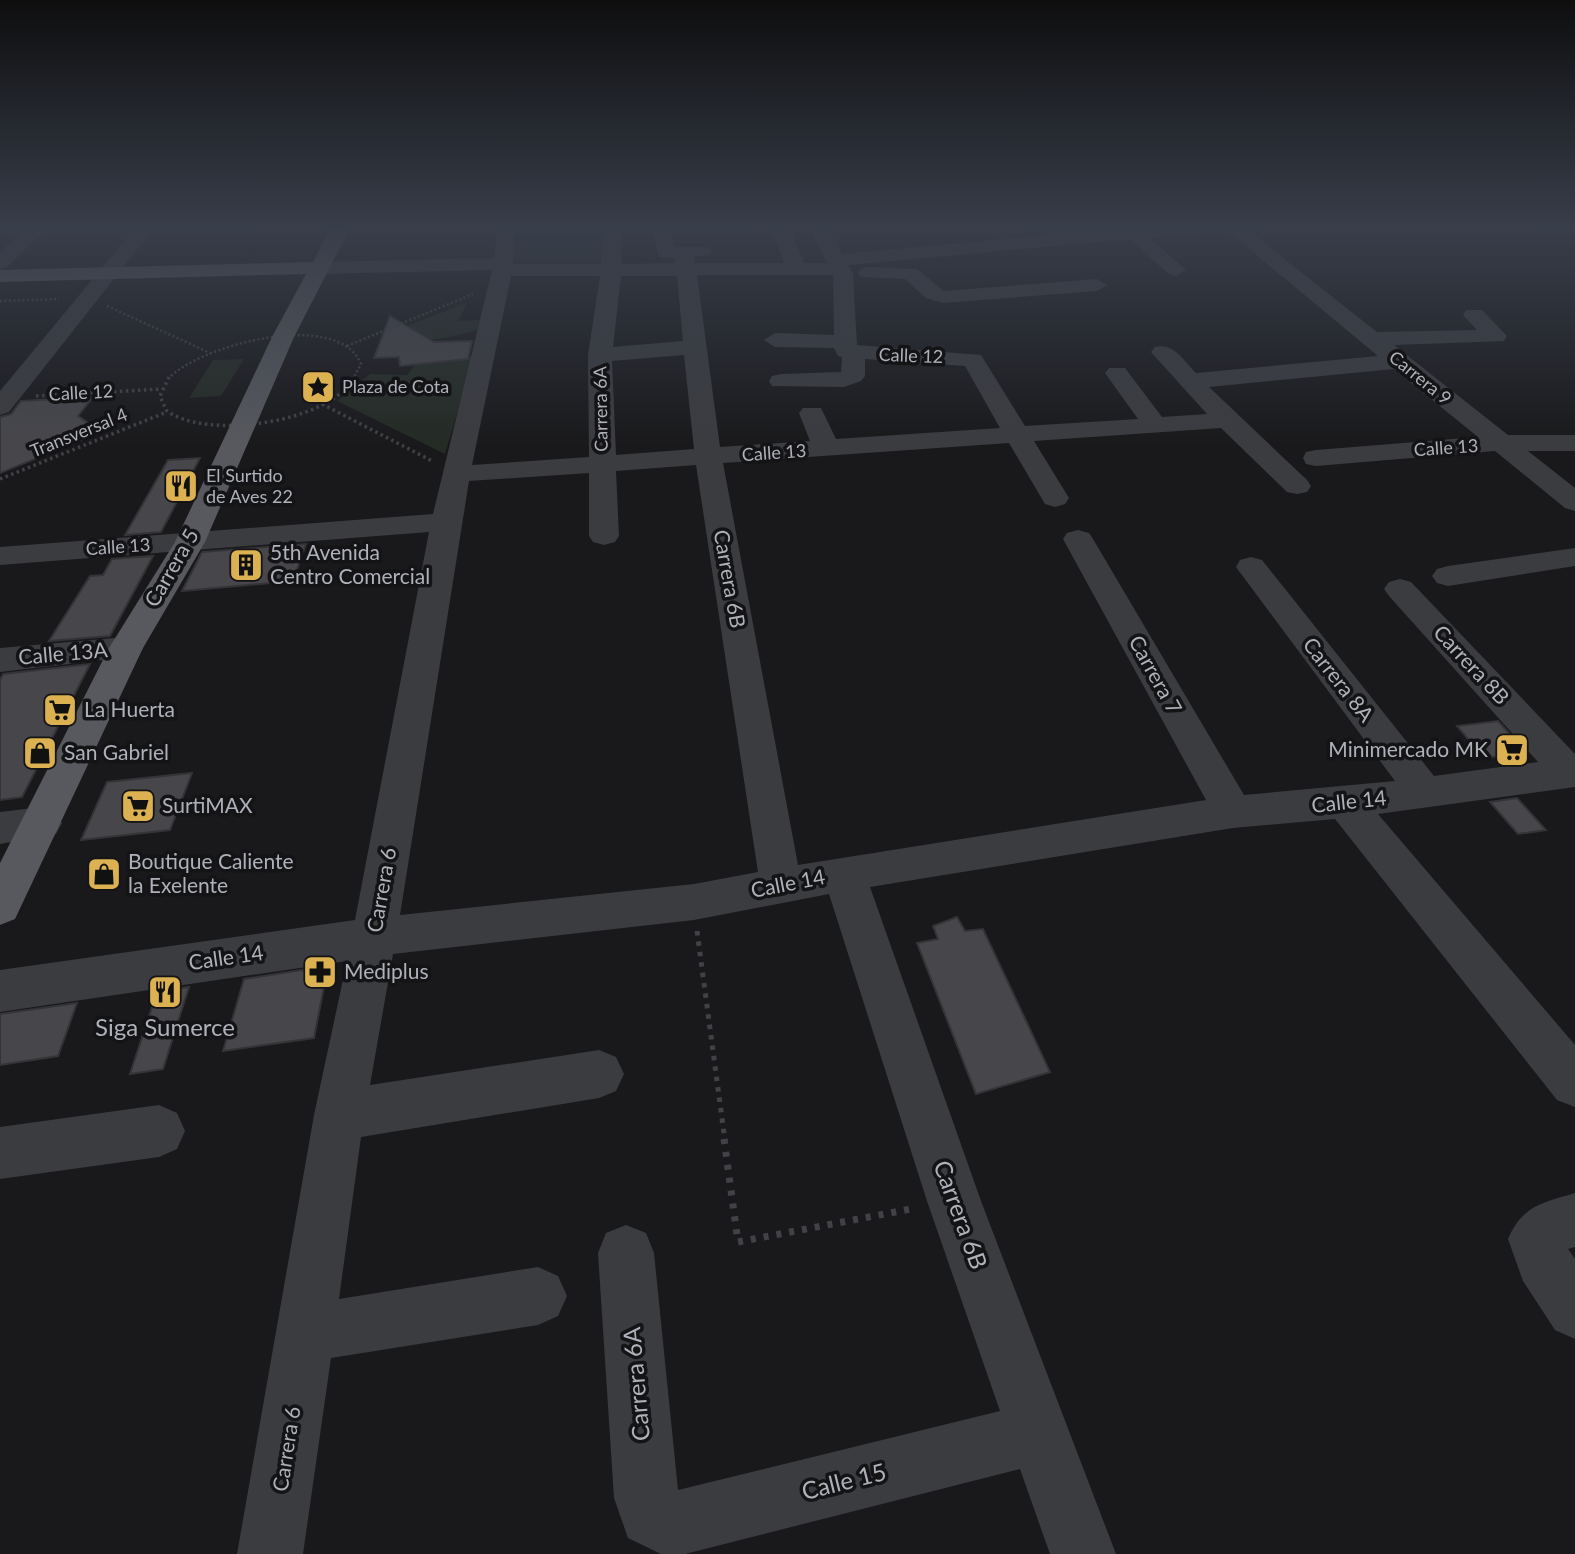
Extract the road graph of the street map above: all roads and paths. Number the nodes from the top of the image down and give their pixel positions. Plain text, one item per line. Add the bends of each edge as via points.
1 (88, 301) edge
2 (95, 301) edge
3 (301, 301) edge
4 (442, 301) edge
5 (494, 301) edge
6 (607, 301) edge
7 (690, 301) edge
8 (844, 301) edge
9 (1323, 301) edge
10 (1474, 315) dead end
11 (1371, 339) junction
12 (775, 340) dead end
13 (347, 346) dead end
14 (695, 347) junction
15 (850, 350) junction
16 (1163, 352) dead end
17 (210, 353) dead end
18 (600, 355) junction
19 (1400, 361) junction
20 (1118, 373) dead end
21 (1191, 381) junction
22 (780, 382) dead end
23 (161, 389) dead end
24 (3, 401) edge
25 (322, 404) dead end
26 (167, 412) dead end
27 (812, 413) dead end
28 (1227, 420) junction
29 (1156, 426) junction
30 (1019, 437) junction
31 (1500, 443) junction
32 (1575, 443) edge
33 (827, 450) junction
34 (1316, 457) dead end
35 (708, 458) junction
36 (602, 464) junction
37 (456, 474) junction
38 (0, 479) edge
39 (1297, 486) dead end
40 (1055, 498) dead end
41 (1575, 502) edge
42 (446, 523) junction
43 (604, 536) dead end
44 (1078, 539) dead end
45 (190, 542) junction
46 (0, 556) edge
47 (1575, 557) edge
48 (1251, 567) dead end
49 (1448, 576) dead end
50 (1400, 589) dead end
51 (126, 648) junction
52 (0, 660) edge
53 (1573, 772) edge
54 (1425, 792) junction
55 (1345, 803) junction
56 (1233, 812) junction
57 (42, 822) junction
58 (0, 828) edge
59 (844, 874) junction
60 (782, 885) junction
61 (694, 902) junction
62 (0, 906) edge
63 (374, 937) junction
64 (0, 991) edge
65 (599, 1074) dead end
66 (1575, 1083) edge
67 (339, 1115) junction
68 (159, 1131) dead end
69 (0, 1153) edge
70 (954, 1201) junction
71 (1555, 1229) edge
72 (626, 1253) dead end
73 (538, 1297) dead end
74 (1575, 1310) edge
75 (306, 1334) junction
76 (1040, 1433) junction
77 (651, 1515) joint
78 (270, 1554) edge
79 (1083, 1554) edge

1 - 24 street
2 - 17 path
3 - 45 main road, Carrera 5
4 - 13 path
5 - 37 street, Carrera 6
6 - 18 street, Carrera 6A
7 - 14 street, Carrera 6B
8 - 15 street
9 - 11 street, Carrera 9
10 - 11 street via 1496,335
11 - 19 street, Carrera 9
12 - 15 street, Calle 12
14 - 18 street
14 - 35 street, Carrera 6B
15 - 22 street via 853,376
15 - 30 street, Calle 12 via 973,359
16 - 21 street
18 - 36 street, Carrera 6A
19 - 21 street
19 - 31 street, Carrera 9
20 - 29 street
21 - 28 street
23 - 24 path, Calle 12
25 - 37 path
26 - 38 path, Transversal 4
27 - 33 street
28 - 29 street, Calle 13
28 - 39 street
29 - 30 street, Calle 13
30 - 33 street, Calle 13
30 - 40 street
31 - 32 street, Calle 13
31 - 34 street, Calle 13
31 - 41 street, Carrera 9
33 - 35 street, Calle 13
35 - 36 street, Calle 13
35 - 60 street, Carrera 6B
36 - 37 street, Calle 13
36 - 43 street, Carrera 6A
37 - 42 street, Carrera 6
42 - 45 street, Calle 13
42 - 63 street, Carrera 6
44 - 56 street, Carrera 7
45 - 46 street, Calle 13
45 - 51 main road, Carrera 5
47 - 49 street
48 - 54 street, Carrera 8A
50 - 53 street, Carrera 8B
51 - 52 street, Calle 13A
51 - 57 main road, Carrera 5
53 - 54 street, Calle 14
54 - 55 street, Calle 14
55 - 56 street, Calle 14
55 - 66 street
56 - 59 street, Calle 14
57 - 58 street
57 - 62 main road, Carrera 5
59 - 60 street, Calle 14
59 - 70 street, Carrera 6B
60 - 61 street, Calle 14
61 - 63 street, Calle 14
61 - 70 path via 738,1242
63 - 64 street, Calle 14
63 - 67 street, Carrera 6
65 - 67 street
67 - 75 street, Carrera 6
68 - 69 street
70 - 76 street, Carrera 6B
71 - 74 street via 1543,1261
72 - 77 street, Carrera 6A
73 - 75 street
75 - 78 street, Carrera 6
76 - 77 street, Calle 15 via 670,1525
76 - 79 street, Carrera 6B

